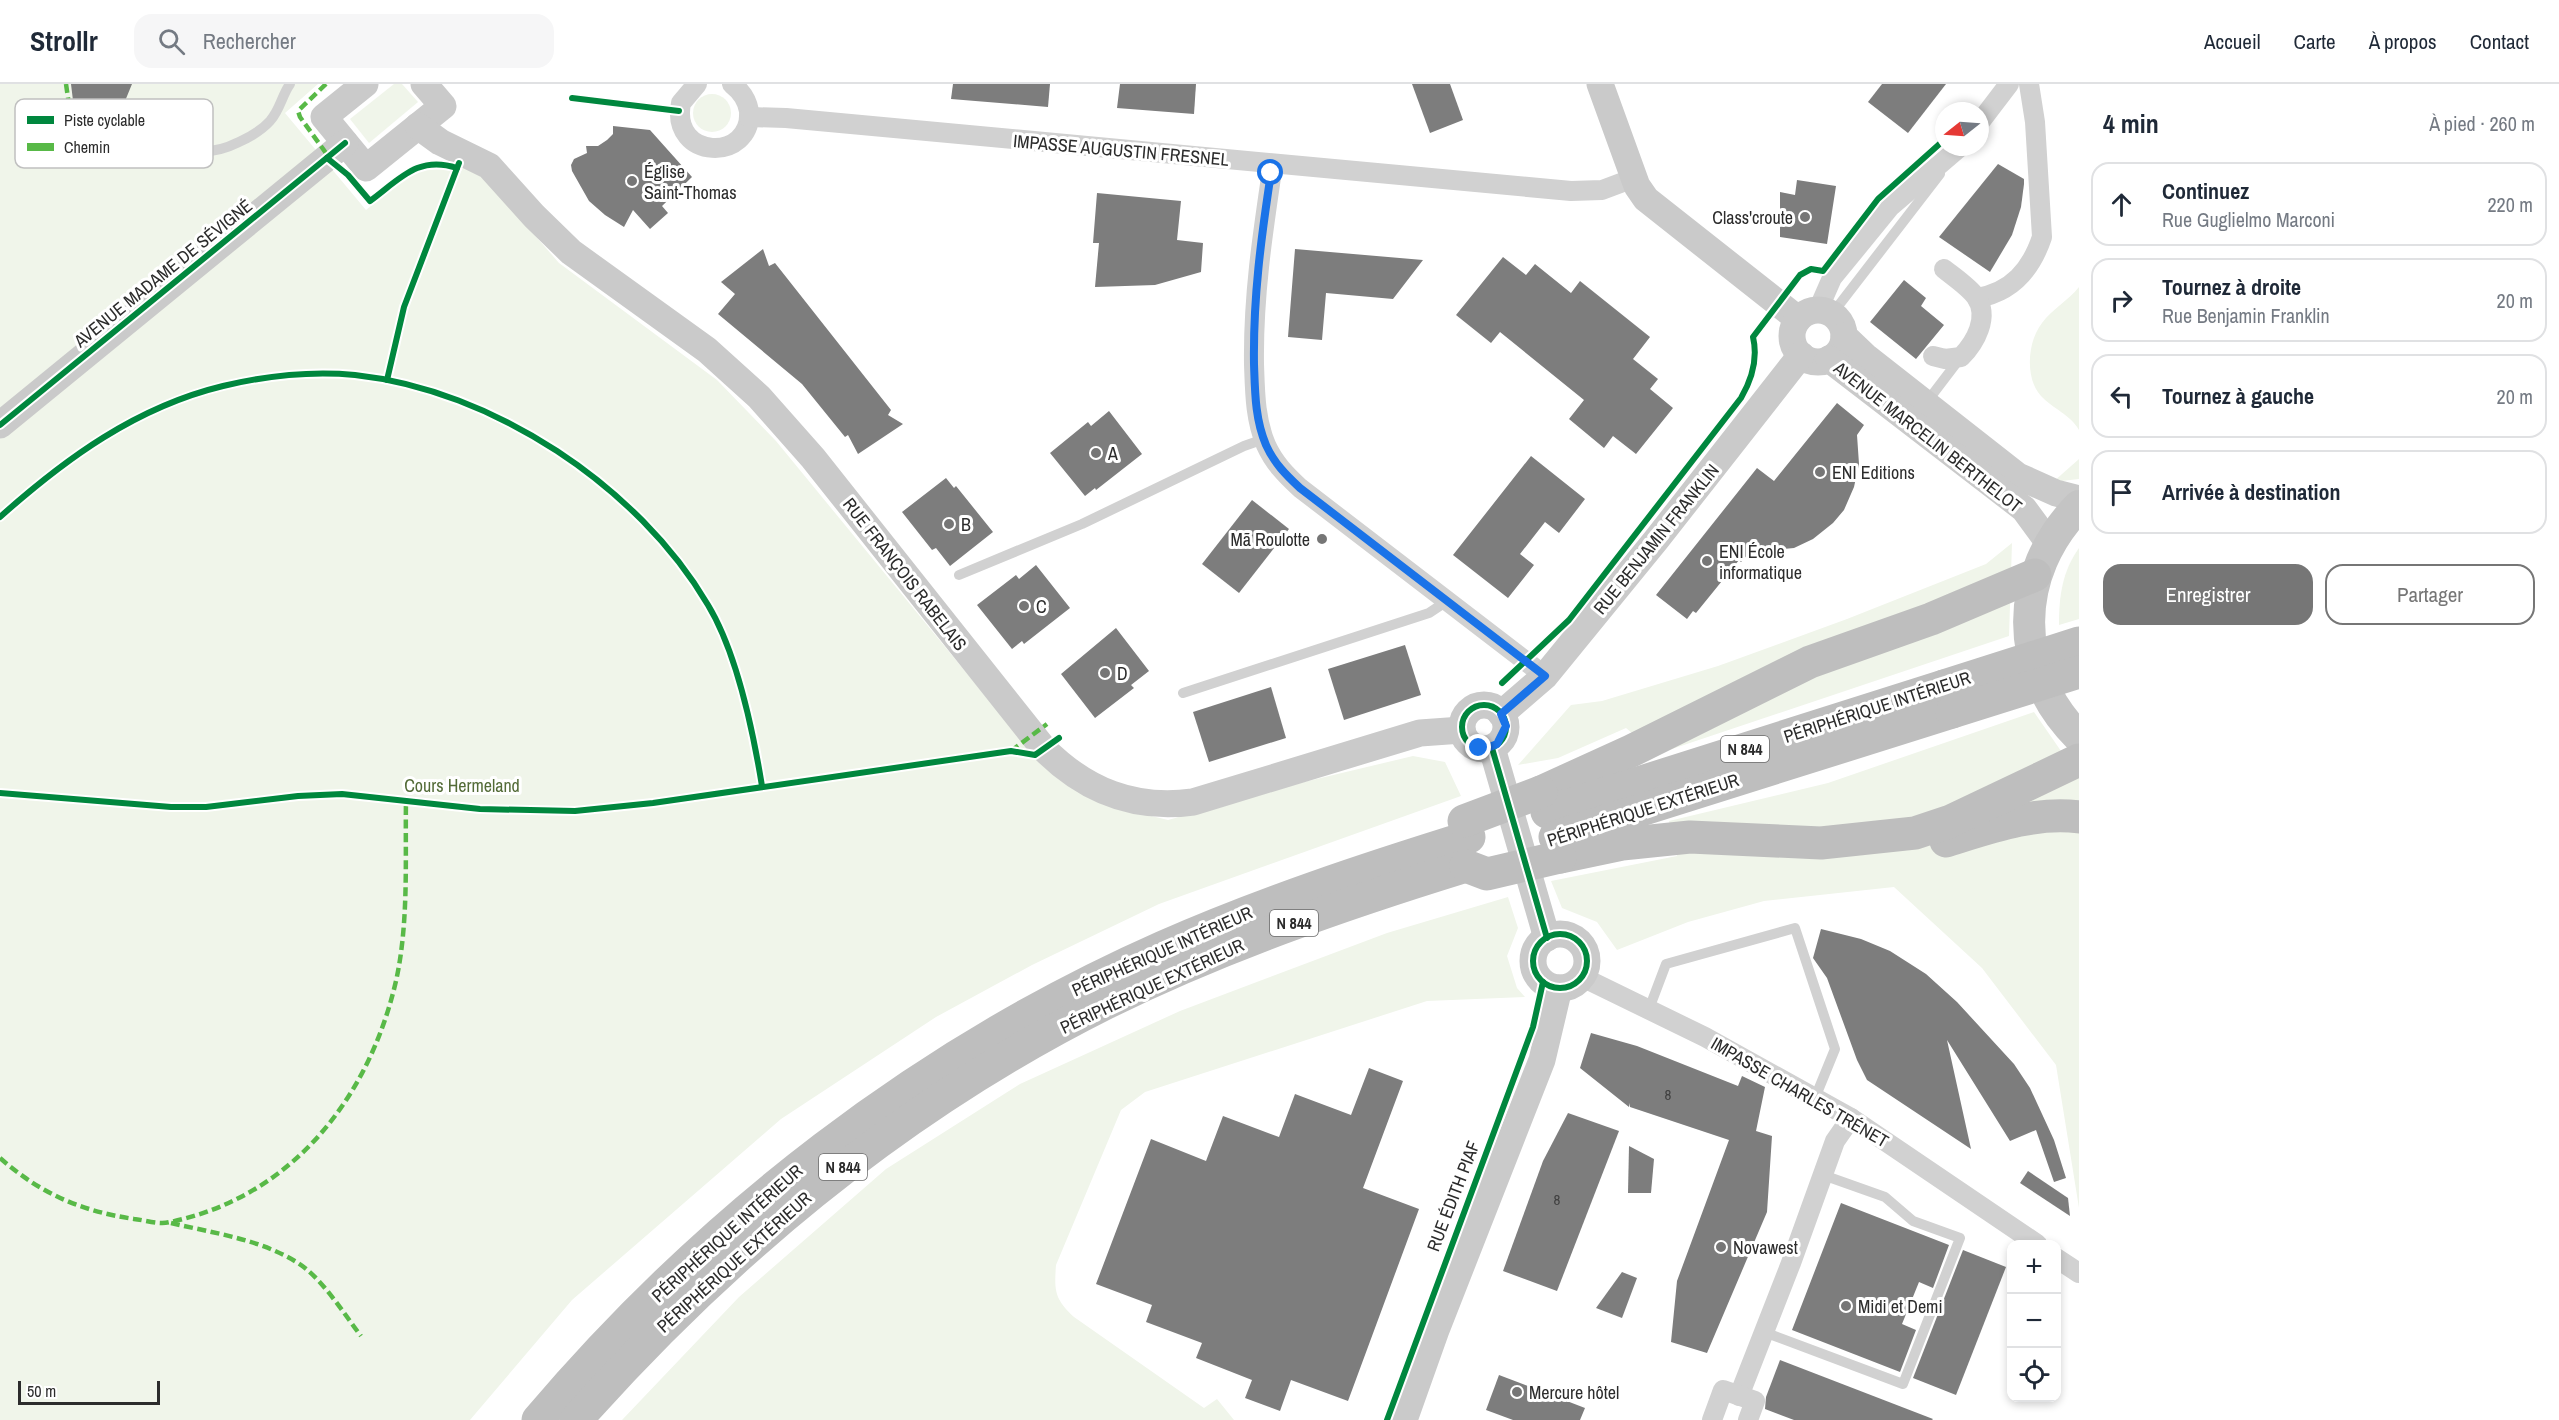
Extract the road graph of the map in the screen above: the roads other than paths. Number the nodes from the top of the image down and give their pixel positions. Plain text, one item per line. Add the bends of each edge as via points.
1 (290, 84) edge
2 (424, 84) edge
3 (696, 84) edge
4 (732, 84) edge
5 (1600, 84) edge
6 (2009, 84) edge
7 (2029, 84) edge
8 (357, 86) edge
9 (1989, 110) edge
10 (749, 117) junction
11 (418, 126) junction
12 (345, 143) junction
13 (213, 151) edge
14 (1951, 156) edge
15 (1273, 164) junction
16 (1634, 178) junction
17 (1944, 269) dead end
18 (1977, 298) junction
19 (1823, 320) junction
20 (1801, 355) junction
21 (1933, 356) dead end
22 (1961, 357) junction
23 (1828, 359) junction
24 (1926, 403) junction
25 (0, 425) edge
26 (1264, 439) junction
27 (2079, 499) edge
28 (2079, 506) edge
29 (2049, 543) junction
30 (959, 575) dead end
31 (2035, 575) junction
32 (1447, 601) junction
33 (2079, 643) edge
34 (2079, 672) edge
35 (1545, 676) junction
36 (1184, 693) dead end
37 (1948, 699) junction
38 (1501, 714) junction
39 (1462, 730) junction
40 (2079, 736) edge
41 (1492, 748) junction
42 (2079, 760) edge
43 (2079, 817) edge
44 (1551, 825) junction
45 (1466, 841) junction
46 (1821, 843) junction
47 (1547, 938) junction
48 (1570, 983) junction
49 (1649, 1010) junction
50 (1815, 1098) junction
51 (1851, 1118) junction
52 (1823, 1175) junction
53 (2030, 1240) edge
54 (2061, 1261) edge
55 (2079, 1273) edge
56 (1764, 1332) junction
57 (1739, 1396) junction
58 (538, 1420) edge
59 (576, 1420) edge
60 (1404, 1420) edge
61 (1712, 1420) edge
62 (1748, 1420) edge

1 - 13 lane via 270,121 244,140
2 - 11 street via 443,106
3 - 10 street via 684,96 679,111 681,125 693,142 709,148 729,145 742,135
4 - 10 street via 744,97
5 - 16 street, AVENUE MARCELIN BERTHELOT
6 - 9 street
7 - 18 street via 2042,237 2014,283 1998,293
8 - 12 street via 324,117
10 - 15 street, IMPASSE AUGUSTIN FRESNEL
11 - 12 street via 366,168
11 - 39 street, RUE FRANÇOIS RABELAIS via 440,142 489,166 571,252 708,350 759,397 813,458 1044,749 1088,785 1137,803 1176,805 1412,736
12 - 25 street, AVENUE MADAME DE SÉVIGNÉ
14 - 19 street via 1890,207 1832,278
15 - 16 street, IMPASSE AUGUSTIN FRESNEL via 1586,191 1602,190
15 - 26 street via 1254,301 1255,401
16 - 19 street, AVENUE MARCELIN BERTHELOT via 1653,206
17 - 18 street
18 - 22 street via 1981,318 1978,334
19 - 20 street via 1792,333
19 - 23 street via 1839,350
19 - 24 street, AVENUE MARCELIN BERTHELOT
20 - 23 street via 1814,361
20 - 35 street, RUE BENJAMIN FRANKLIN
21 - 22 street
22 - 24 lane
23 - 29 street, AVENUE MARCELIN BERTHELOT via 2024,509
24 - 27 street, AVENUE MARCELIN BERTHELOT via 2018,476
26 - 30 lane via 1082,524
26 - 32 street via 1284,473 1300,488
28 - 29 main road
29 - 31 main road
31 - 40 main road via 2028,624 2037,673 2059,717
31 - 44 highway via 1810,662 1631,751
32 - 35 street
32 - 36 lane via 1429,613
33 - 37 highway, PÉRIPHÉRIQUE INTÉRIEUR / N 844, bridge
34 - 37 highway, N 844, bridge
35 - 38 street, RUE BENJAMIN FRANKLIN
37 - 44 highway, PÉRIPHÉRIQUE INTÉRIEUR / N 844
38 - 39 street via 1489,706 1475,707 1464,716
38 - 41 street via 1505,733
39 - 41 street via 1473,746
41 - 47 street
42 - 46 highway via 1951,821 1915,833
43 - 46 highway via 2057,815 2023,820 1932,845 1897,850 1848,851
44 - 45 highway, PÉRIPHÉRIQUE INTÉRIEUR / N 844
44 - 45 highway, bridge via 1487,874
44 - 46 highway via 1622,844 1690,837
45 - 58 highway, PÉRIPHÉRIQUE INTÉRIEUR / N 844 via 1342,878 1125,964 1014,1022 925,1076 833,1142 715,1239 625,1326
45 - 59 highway, PÉRIPHÉRIQUE EXTÉRIEUR / N 844 via 1295,922 1181,968 1070,1023 963,1084 853,1160 777,1220 660,1329
47 - 48 street via 1535,950 1534,968 1544,982
47 - 48 street via 1565,934 1580,943 1587,960
48 - 49 street, IMPASSE CHARLES TRÉNET
48 - 60 street, RUE ÉDITH PIAF
49 - 50 street, IMPASSE CHARLES TRÉNET
49 - 50 lane via 1666,964 1795,928 1835,1049
50 - 51 street, IMPASSE CHARLES TRÉNET
51 - 52 street via 1835,1141
51 - 53 street, IMPASSE CHARLES TRÉNET
52 - 56 street
52 - 56 lane via 1885,1197 1913,1221 1960,1238 1903,1384
54 - 55 street
56 - 57 street
57 - 61 street via 1723,1390
57 - 62 street via 1755,1401

